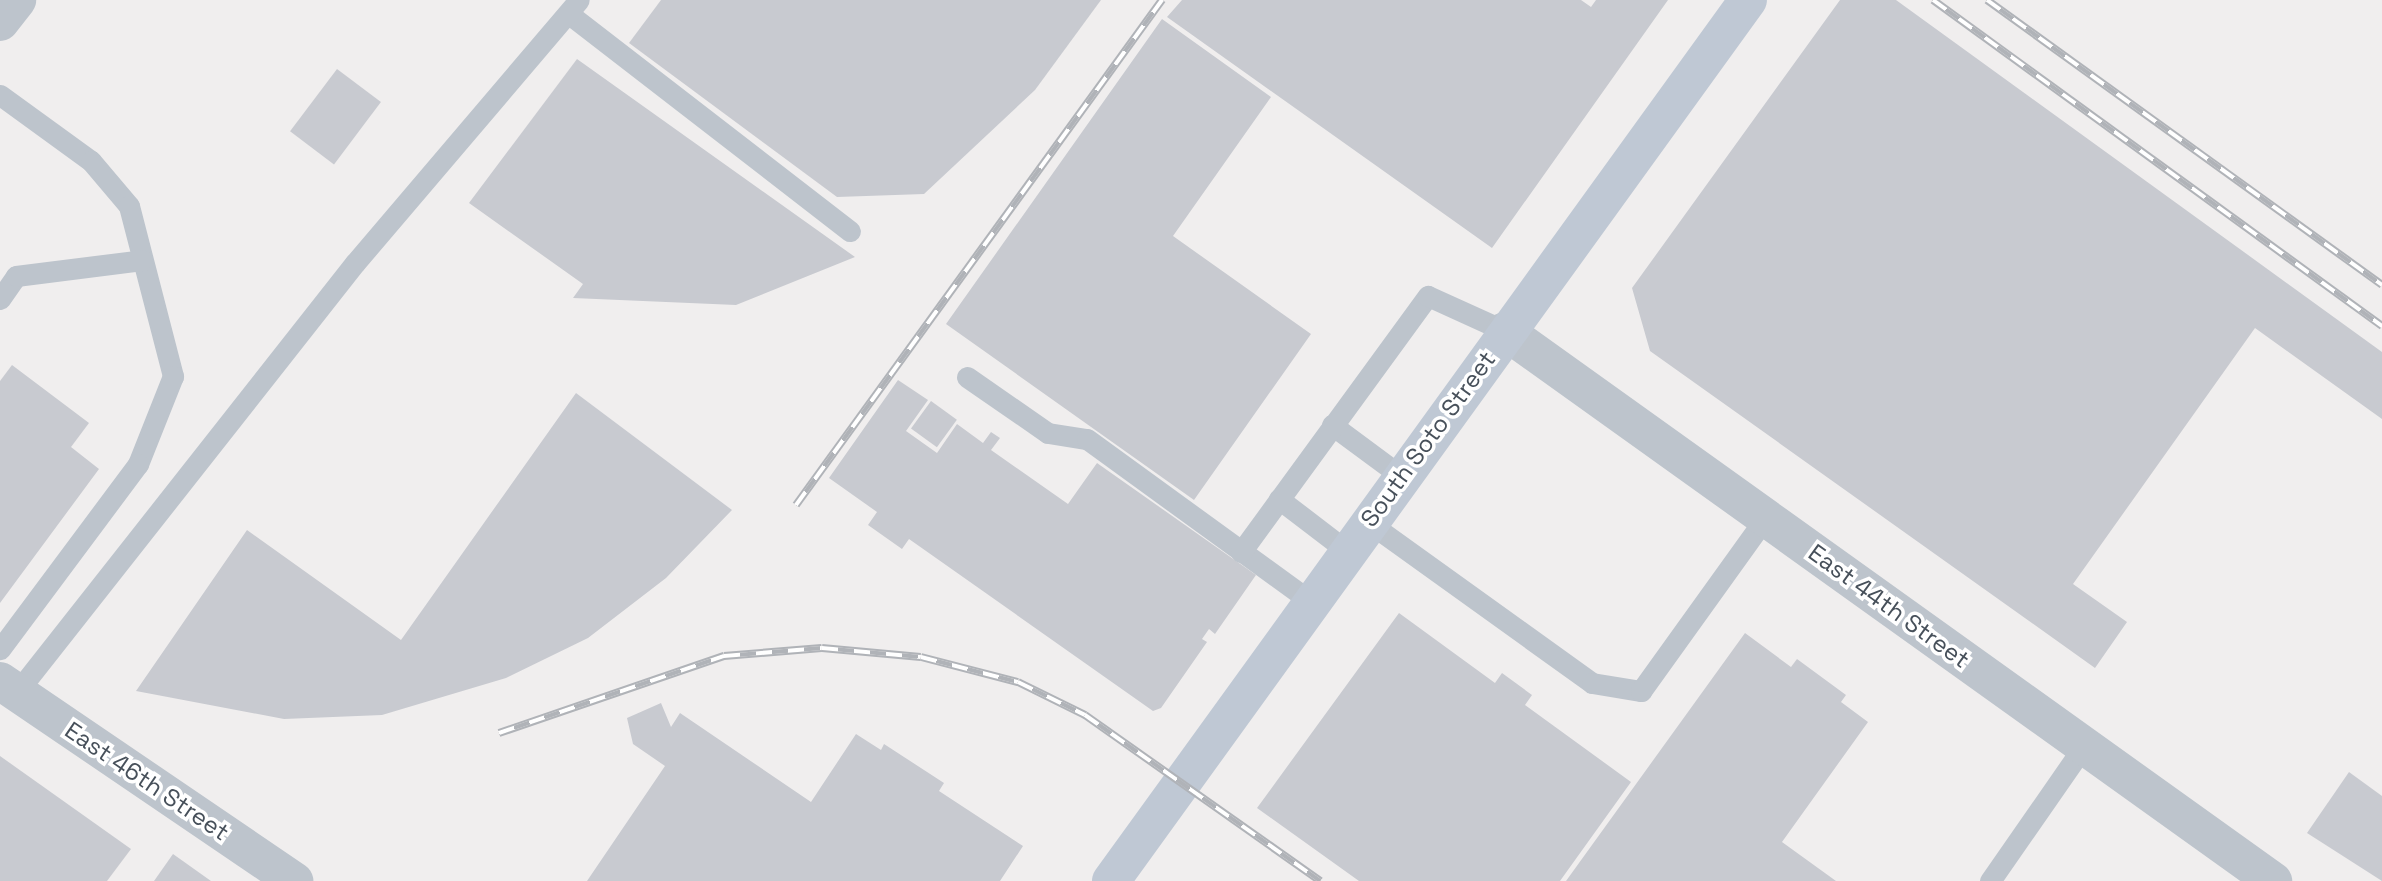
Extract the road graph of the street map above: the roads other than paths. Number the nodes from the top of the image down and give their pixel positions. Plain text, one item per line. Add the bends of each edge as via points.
1 (18, 0) edge
2 (1748, 0) edge
3 (574, 7) edge
4 (0, 22) edge
5 (0, 95) edge
6 (850, 231) dead end
7 (142, 260) junction
8 (0, 299) edge
9 (1505, 331) junction
10 (967, 377) dead end
11 (1332, 425) junction
12 (1401, 476) junction
13 (1279, 499) junction
14 (1766, 517) junction
15 (1358, 536) junction
16 (1241, 552) junction
17 (1311, 602) junction
18 (0, 649) edge
19 (8, 686) edge
20 (2084, 746) junction
21 (294, 881) edge
22 (1111, 881) edge
23 (1990, 881) edge
24 (2273, 881) edge

1 - 4 street
2 - 9 main road, South Soto Street
3 - 6 lane
3 - 19 lane via 355,263
5 - 7 lane via 92,161 129,206
7 - 8 lane via 16,276
7 - 18 lane via 173,376 138,464
9 - 11 lane via 1428,296
9 - 12 main road, South Soto Street
9 - 14 street, East 44th Street
10 - 16 lane via 1048,433 1087,439
11 - 12 lane
11 - 13 lane
12 - 15 main road, South Soto Street
13 - 15 lane
13 - 16 lane
14 - 15 lane via 1641,691 1591,683
14 - 20 street, East 44th Street
15 - 17 main road, South Soto Street
16 - 17 lane
17 - 22 main road, South Soto Street
19 - 21 street, East 46th Street
20 - 23 lane
20 - 24 street, East 44th Street

